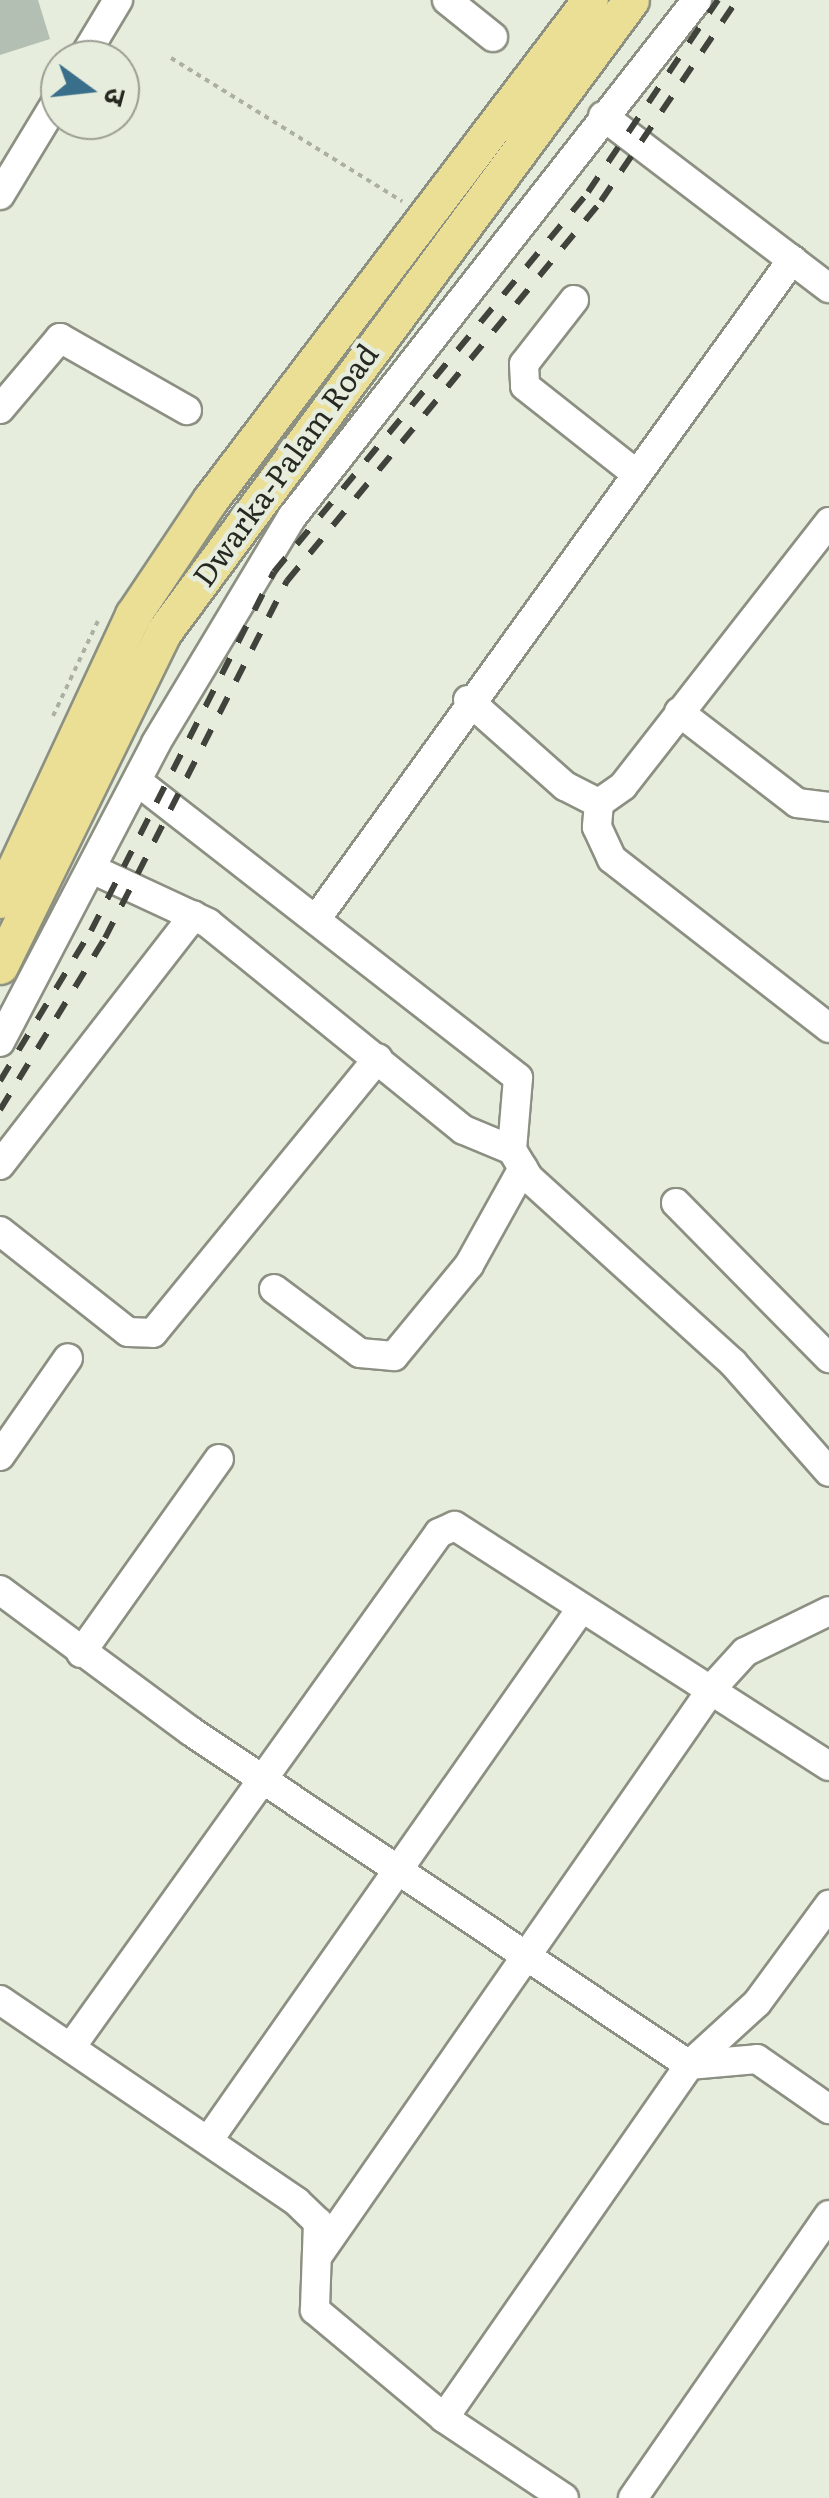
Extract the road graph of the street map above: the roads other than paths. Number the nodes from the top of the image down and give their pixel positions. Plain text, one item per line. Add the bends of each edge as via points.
1 (118, 0) edge
2 (447, 0) edge
3 (590, 0) edge
4 (631, 0) edge
5 (696, 0) edge
6 (493, 37) dead end
7 (94, 40) edge
8 (604, 116) junction
9 (40, 129) edge
10 (0, 195) edge
11 (792, 260) junction
12 (829, 288) edge
13 (574, 300) dead end
14 (0, 409) edge
15 (187, 410) dead end
16 (635, 473) junction
17 (829, 522) edge
18 (468, 700) junction
19 (679, 712) junction
20 (138, 780) junction
21 (600, 803) junction
22 (829, 807) edge
23 (94, 870) junction
24 (0, 900) edge
25 (194, 916) junction
26 (317, 918) junction
27 (0, 966) edge
28 (829, 1028) edge
29 (0, 1042) edge
30 (378, 1058) junction
31 (518, 1159) junction
32 (0, 1165) edge
33 (676, 1203) dead end
34 (0, 1231) edge
35 (274, 1289) dead end
36 (68, 1358) dead end
37 (829, 1358) edge
38 (0, 1456) edge
39 (219, 1459) dead end
40 (829, 1472) edge
41 (0, 1590) edge
42 (581, 1608) junction
43 (829, 1611) edge
44 (81, 1653) junction
45 (714, 1686) junction
46 (829, 1766) edge
47 (264, 1780) junction
48 (391, 1868) junction
49 (829, 1905) edge
50 (530, 1962) junction
51 (0, 2000) edge
52 (70, 2048) junction
53 (689, 2065) junction
54 (829, 2109) edge
55 (210, 2138) junction
56 (829, 2215) edge
57 (317, 2256) junction
58 (444, 2418) junction
59 (564, 2498) edge
60 (633, 2498) edge

1 - 7 street
2 - 6 street
3 - 24 main road, Dwarka-Palam Road via 210,500 133,616
4 - 27 main road, Dwarka-Palam Road via 164,633
5 - 8 street
8 - 11 street
8 - 20 street via 292,517
9 - 10 street
11 - 12 street
11 - 16 street
13 - 16 street via 524,364 524,386
14 - 15 street via 60,338
16 - 18 street
17 - 19 street
18 - 21 street via 566,786
18 - 26 street
19 - 21 street
19 - 22 street via 797,803
20 - 23 street
20 - 26 street
21 - 28 street via 597,827 612,859
23 - 25 street
23 - 29 street
25 - 30 street
25 - 32 street
26 - 31 street via 518,1078
30 - 31 street via 464,1130
30 - 34 street via 153,1333 128,1332
31 - 35 street via 469,1264 394,1356 360,1353
31 - 40 street via 733,1363
33 - 37 street
36 - 38 street
39 - 44 street
41 - 44 street
42 - 45 street
42 - 47 street via 472,1530 439,1533
42 - 48 street
43 - 45 street via 745,1652
44 - 47 street
45 - 46 street
45 - 50 street
47 - 48 street
47 - 52 street
48 - 50 street
48 - 55 street
49 - 53 street via 757,2003
50 - 53 street
50 - 57 street
51 - 52 street
52 - 55 street
53 - 54 street via 757,2059
53 - 58 street
55 - 57 street via 318,2222
56 - 60 street
57 - 58 street via 315,2310
58 - 59 street

